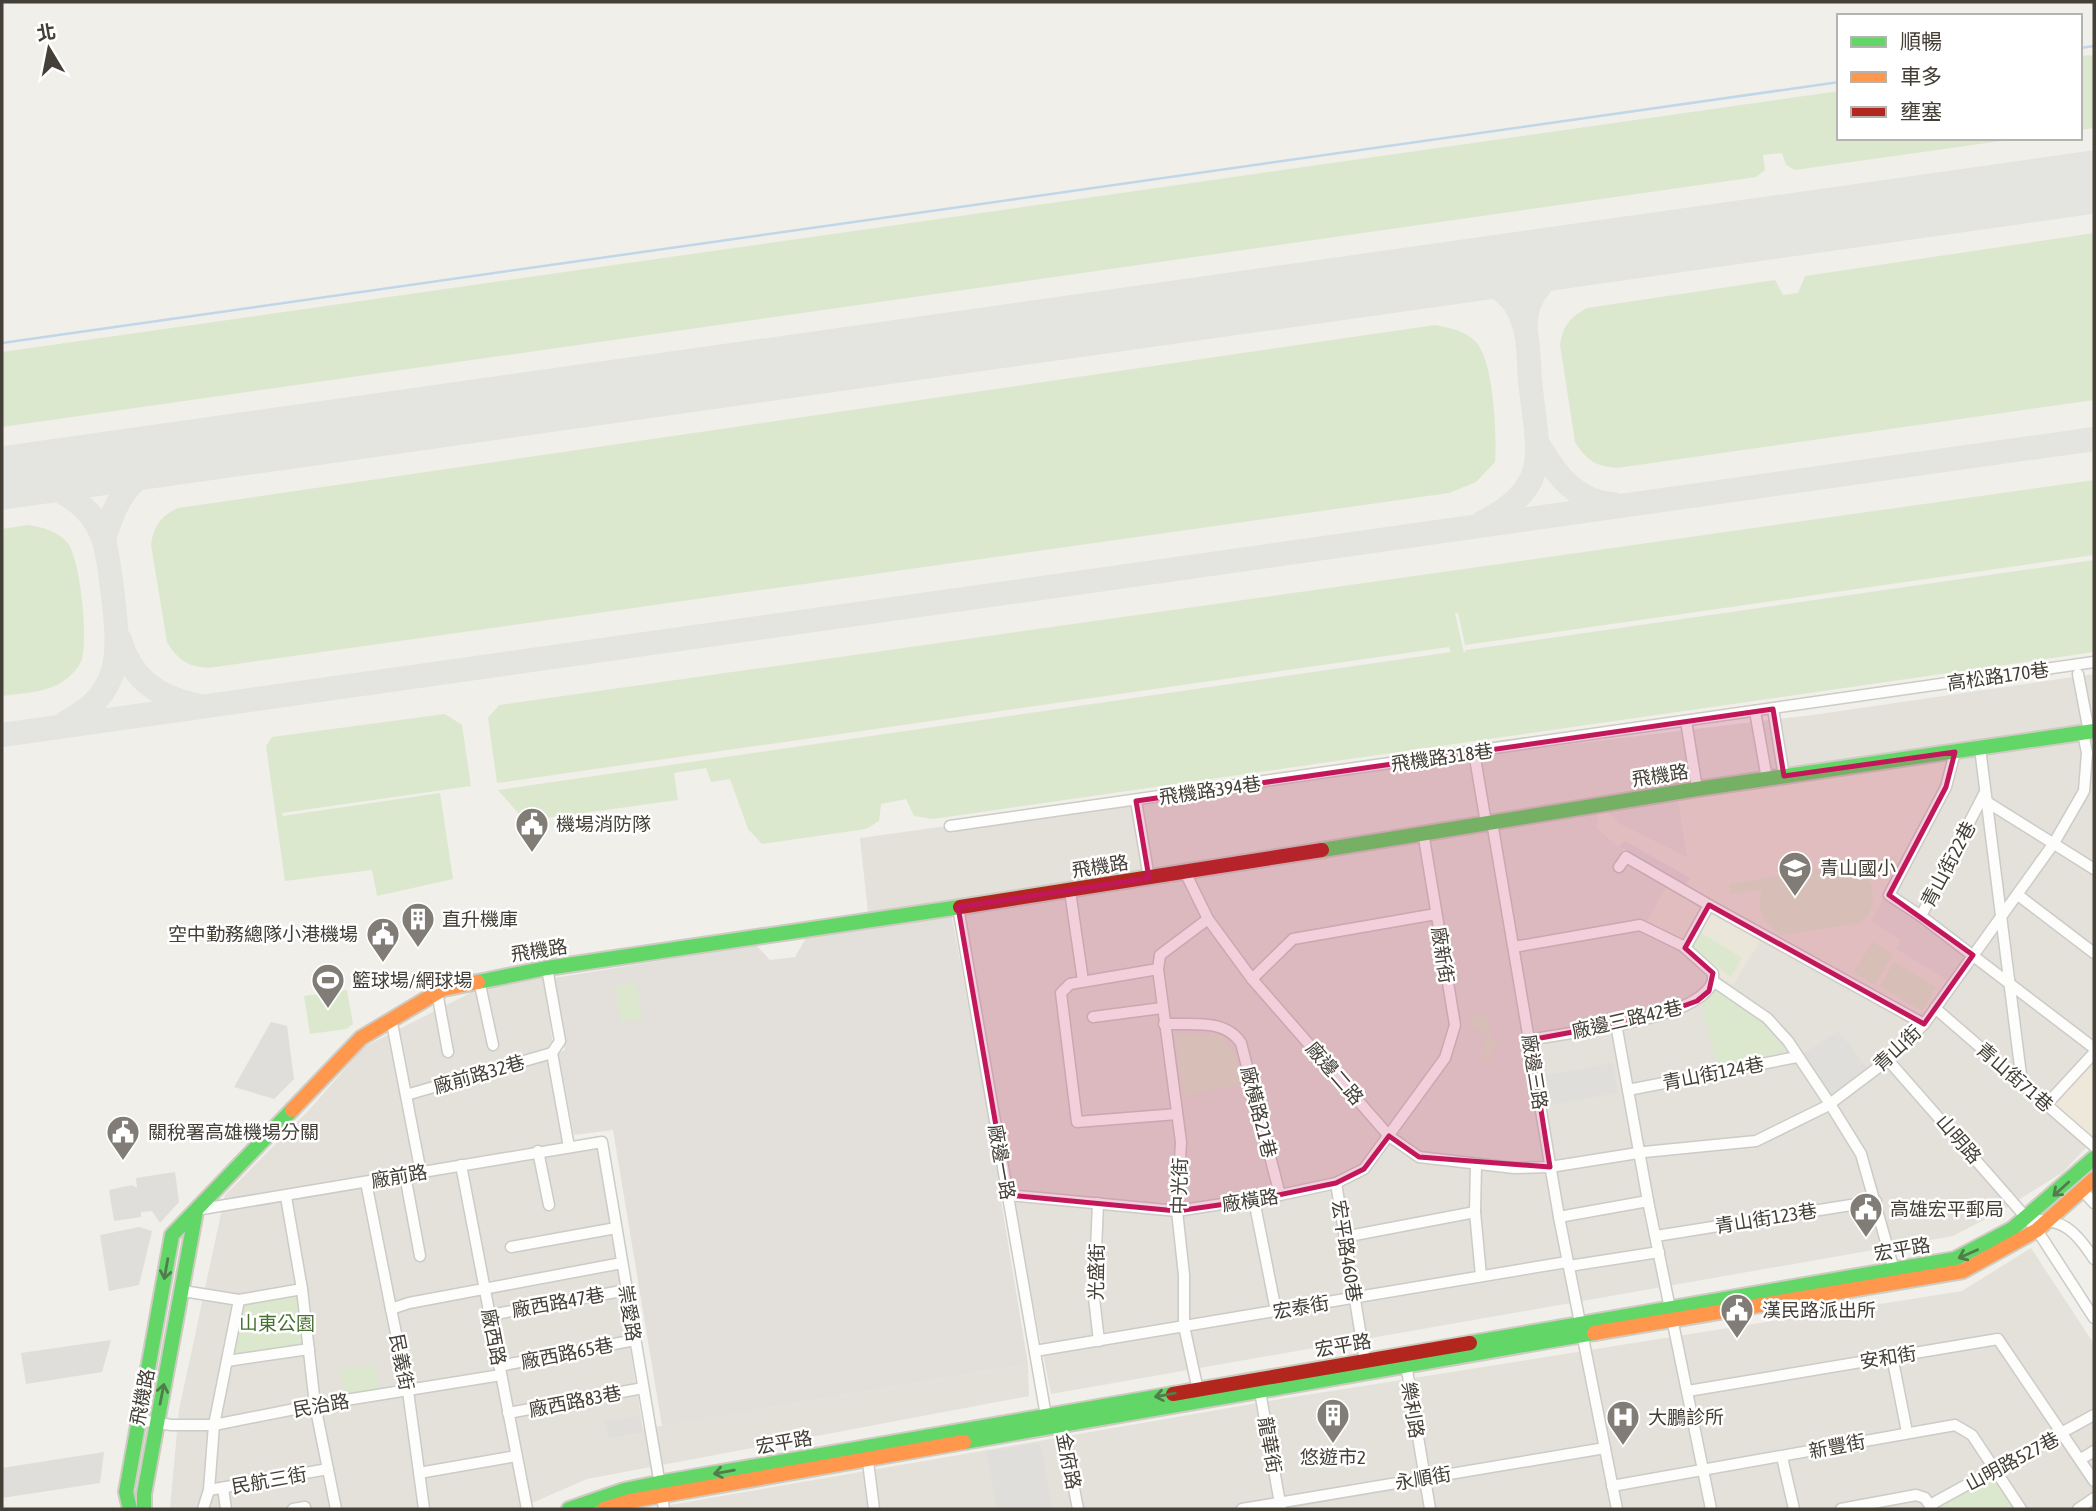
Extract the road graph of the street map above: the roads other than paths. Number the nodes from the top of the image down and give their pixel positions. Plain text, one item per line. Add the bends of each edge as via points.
1 (2094, 662) edge
2 (2078, 674) dead end
3 (1773, 709) junction
4 (1755, 711) junction
5 (1686, 721) junction
6 (2089, 732) edge
7 (1980, 748) junction
8 (1474, 752) junction
9 (1955, 752) junction
10 (1784, 776) junction
11 (1283, 779) joint
12 (1766, 779) junction
13 (1697, 789) junction
14 (1986, 797) junction
15 (1136, 801) junction
16 (1489, 822) junction
17 (950, 825) dead end
18 (1423, 832) junction
19 (2054, 844) junction
20 (1619, 867) dead end
21 (2094, 869) edge
22 (1185, 872) junction
23 (1149, 878) junction
24 (1070, 891) junction
25 (2018, 895) junction
26 (1709, 905) junction
27 (958, 908) junction
28 (1436, 914) junction
29 (2001, 914) junction
30 (1921, 916) junction
31 (1208, 919) junction
32 (1514, 947) junction
33 (1685, 948) junction
34 (2094, 953) edge
35 (1973, 955) junction
36 (547, 968) junction
37 (1158, 969) junction
38 (479, 979) junction
39 (1252, 979) junction
40 (1083, 981) junction
41 (1713, 981) junction
42 (2009, 984) junction
43 (437, 992) junction
44 (1162, 1008) junction
45 (1936, 1008) junction
46 (1093, 1017) dead end
47 (391, 1018) junction
48 (1164, 1024) junction
49 (1616, 1024) junction
50 (1924, 1024) junction
51 (1530, 1040) junction
52 (493, 1045) dead end
53 (2094, 1050) edge
54 (448, 1052) dead end
55 (552, 1053) junction
56 (1797, 1057) junction
57 (1888, 1060) junction
58 (2022, 1083) junction
59 (1628, 1090) junction
60 (406, 1095) junction
61 (1830, 1104) junction
62 (2046, 1105) junction
63 (1177, 1114) junction
64 (1389, 1136) junction
65 (602, 1142) joint
66 (2094, 1146) edge
67 (569, 1147) junction
68 (538, 1152) junction
69 (1640, 1153) junction
70 (2094, 1158) edge
71 (1476, 1164) junction
72 (461, 1165) junction
73 (1550, 1167) junction
74 (421, 1172) junction
75 (405, 1175) junction
76 (2094, 1179) edge
77 (366, 1182) junction
78 (1336, 1183) junction
79 (2082, 1190) junction
80 (1008, 1195) junction
81 (1280, 1195) junction
82 (286, 1197) junction
83 (1254, 1200) junction
84 (1648, 1201) junction
85 (1876, 1201) junction
86 (1098, 1203) junction
87 (2094, 1203) edge
88 (549, 1205) dead end
89 (196, 1210) junction
90 (1177, 1211) junction
91 (1475, 1212) junction
92 (1559, 1217) junction
93 (2050, 1219) junction
94 (2032, 1225) junction
95 (616, 1228) junction
96 (1656, 1236) junction
97 (1344, 1237) junction
98 (511, 1247) dead end
99 (1659, 1252) junction
100 (419, 1256) dead end
101 (2094, 1259) edge
102 (622, 1263) junction
103 (1568, 1264) junction
104 (1894, 1270) junction
105 (1481, 1276) junction
106 (1880, 1285) junction
107 (302, 1289) junction
108 (485, 1289) junction
109 (626, 1290) junction
110 (183, 1291) junction
111 (1354, 1298) junction
112 (239, 1300) junction
113 (391, 1309) junction
114 (1276, 1311) junction
115 (1673, 1314) junction
116 (489, 1315) junction
117 (2094, 1318) edge
118 (1184, 1326) junction
119 (1581, 1328) junction
120 (635, 1340) junction
121 (1099, 1340) junction
122 (309, 1349) junction
123 (1035, 1351) junction
124 (1892, 1356) junction
125 (1405, 1358) junction
126 (227, 1361) junction
127 (1365, 1361) junction
128 (500, 1370) junction
129 (1259, 1386) junction
130 (643, 1388) junction
131 (408, 1391) junction
132 (1688, 1391) junction
133 (1199, 1395) junction
134 (315, 1405) junction
135 (508, 1413) junction
136 (2094, 1415) edge
137 (1056, 1418) junction
138 (141, 1420) junction
139 (157, 1422) junction
140 (214, 1425) junction
141 (1907, 1432) junction
142 (2064, 1433) junction
143 (1605, 1448) junction
144 (2094, 1451) edge
145 (867, 1453) junction
146 (516, 1456) junction
147 (1782, 1457) junction
148 (2081, 1459) junction
149 (328, 1469) junction
150 (1703, 1469) junction
151 (1996, 1469) junction
152 (419, 1473) junction
153 (1424, 1478) junction
154 (2094, 1481) edge
155 (1612, 1486) junction
156 (223, 1488) junction
157 (209, 1490) junction
158 (661, 1496) edge
159 (2094, 1498) edge
160 (125, 1505) edge
161 (1281, 1506) edge
162 (305, 1507) dead end
163 (1931, 1507) edge
164 (144, 1509) edge
165 (204, 1509) edge
166 (226, 1509) edge
167 (293, 1509) edge
168 (336, 1509) edge
169 (424, 1509) edge
170 (527, 1509) edge
171 (569, 1509) edge
172 (604, 1509) edge
173 (874, 1509) edge
174 (1078, 1509) edge
175 (1242, 1509) edge
176 (1430, 1509) edge
177 (1617, 1509) edge
178 (1711, 1509) edge
179 (1794, 1509) edge
180 (1841, 1509) edge
181 (2021, 1509) edge
182 (2078, 1509) edge

1 - 3 street, 高松路170巷
2 - 6 street, 青山街
3 - 4 street, 高松路170巷
3 - 10 street
4 - 5 street, 飛機路318巷
4 - 12 street
5 - 8 street, 飛機路318巷
5 - 13 street
6 - 7 street, 飛機路
6 - 19 street, 青山街 via 2084,791
7 - 9 street, 飛機路
7 - 14 street
8 - 11 street, 飛機路318巷
8 - 16 street, 廠邊三路
9 - 10 street, 飛機路
9 - 30 street via 1946,787 1889,895
10 - 12 street, 飛機路
11 - 15 street, 飛機路394巷
12 - 13 street, 飛機路
13 - 16 street, 飛機路
14 - 19 street, 青山街22巷
14 - 29 street
14 - 30 street, 青山街22巷
15 - 17 street, 飛機路394巷
15 - 23 street
16 - 18 street, 飛機路
16 - 32 street, 廠邊三路
18 - 22 street, 飛機路
18 - 28 street
19 - 21 street, 青山街22巷
19 - 25 street, 青山街
20 - 26 street via 1626,858
22 - 23 street, 飛機路
22 - 31 street, 廠邊二路
23 - 24 street, 飛機路
24 - 27 street, 飛機路
24 - 40 street
25 - 29 street, 青山街
25 - 34 street
26 - 33 street
26 - 50 street
27 - 36 street, 飛機路
27 - 80 street, 廠邊一路
28 - 39 street, 廠新街 via 1293,939
28 - 64 street, 廠新街 via 1455,1025 1445,1058
29 - 35 street, 青山街
29 - 42 street
30 - 35 street, 青山街22巷
31 - 37 street via 1160,955
31 - 39 street, 廠邊二路
32 - 33 street via 1640,925
32 - 51 street, 廠邊三路
33 - 41 street via 1713,973
35 - 42 street, 青山街22巷
35 - 45 street, 青山街
36 - 38 street, 飛機路
36 - 55 street via 560,1041
37 - 40 street
37 - 44 street, 中光街
38 - 43 street, 飛機路
38 - 52 street
39 - 64 street, 廠邊二路
40 - 63 street via 1064,988 1060,1000 1077,1122
41 - 49 street, 廠邊三路42巷 via 1709,991 1687,1007
41 - 56 street via 1767,1018
42 - 53 street, 青山街22巷
42 - 58 street
43 - 47 street, 飛機路
43 - 54 street
44 - 46 street
44 - 48 street, 中光街
45 - 50 street, 青山街
45 - 58 street, 青山街71巷
47 - 60 street, 廠前路32巷
47 - 89 street, 飛機路 via 334,1063
48 - 63 street, 中光街
48 - 81 street, 廠橫路21巷 via 1233,1030 1241,1043
49 - 51 street, 廠邊三路42巷
49 - 59 street
50 - 57 street, 青山街
51 - 73 street, 廠邊三路
53 - 62 street
55 - 60 street, 廠前路32巷
55 - 67 street
56 - 59 street, 青山街124巷
56 - 61 street
57 - 61 street, 青山街
57 - 94 street, 山明路
58 - 62 street, 青山街71巷
59 - 69 street
60 - 74 street, 廠前路32巷
61 - 69 street, 青山街 via 1756,1141
61 - 85 street via 1861,1154
62 - 66 street, 青山街71巷
63 - 90 street, 中光街 via 1181,1142
64 - 71 street, 廠邊二路 via 1419,1157
64 - 78 street, 廠橫路 via 1364,1169
65 - 67 street, 廠前路
65 - 95 street, 崇愛路
67 - 68 street, 廠前路
68 - 72 street, 廠前路
68 - 88 street
69 - 73 street, 青山街
69 - 84 street
70 -> 94 street, 宏平路
71 - 73 street, 廠邊二路
71 - 91 street
72 - 74 street, 廠前路
72 - 108 street, 廠西路
73 - 92 street, 廠邊三路
74 - 75 street, 廠前路
75 - 77 street, 廠前路
75 - 100 street
76 - 79 street, 宏平路
77 - 82 street, 廠前路
77 - 113 street
78 - 81 street, 廠橫路
78 - 97 street, 宏平路460巷
79 - 87 street
79 - 93 street, 宏平路
80 - 86 street, 廠橫路
80 - 123 street, 廠邊一路
81 - 83 street, 廠橫路
82 - 89 street, 廠前路
82 - 107 street
83 - 90 street, 廠橫路
83 - 114 street
84 - 92 street
84 - 96 street
85 - 96 street, 青山街123巷
85 - 104 street
86 - 90 street, 廠橫路
86 - 121 street, 光盛街 via 1094,1298
89 - 110 street, 飛機路
89 -> 138 street, 飛機路 via 172,1235
90 - 118 street, 中光街
91 - 97 street
91 - 105 street
92 - 103 street, 廠邊三路
93 - 94 street, 宏平路
93 - 101 street via 2080,1236
94 -> 104 street, 宏平路 via 1970,1254
94 - 106 street, 宏平路 via 1963,1271
94 - 117 street, 山明路
95 - 98 street
95 - 102 street, 崇愛路
96 - 99 street
97 - 111 street, 宏平路460巷
99 - 103 street, 宏泰街
99 - 115 street
102 - 108 street, 民義街
102 - 109 street, 崇愛路
103 - 105 street, 宏泰街
103 - 119 street, 廠邊三路
104 - 106 street
104 - 115 street, 宏平路
105 - 111 street, 宏泰街
106 - 115 street, 宏平路
107 - 112 street
107 - 122 street
108 - 113 street, 民義街
108 - 116 street, 廠西路
109 - 116 street, 廠西路47巷
109 - 120 street, 崇愛路
110 - 112 street
139 -> 110 street, 飛機路
111 - 114 street, 宏泰街
111 - 127 street, 宏平路460巷
112 - 126 street
113 - 131 street, 民義街
114 - 118 street, 宏泰街
115 - 119 street, 宏平路
115 - 132 street
116 - 128 street, 廠西路
118 - 121 street, 宏泰街
118 - 133 street, 中光街
119 - 125 street, 宏平路
119 - 143 street, 廠邊三路
120 - 128 street, 廠西路65巷
120 - 130 street, 崇愛路
121 - 123 street, 宏泰街
122 - 126 street
122 - 134 street
123 - 137 street, 廠邊一路
124 - 132 street, 安和街
124 - 141 street
124 - 142 street, 安和街 via 1998,1339
125 - 127 street, 宏平路
125 - 129 street, 宏平路
125 - 153 street, 樂利路
126 - 140 street
127 - 129 street, 宏平路
128 - 131 street, 民治路
128 - 135 street, 廠西路
129 - 133 street, 宏平路
129 - 161 street, 龍華街
130 - 135 street, 廠西路83巷
130 - 158 street, 崇愛路
131 - 134 street, 民治路
131 - 152 street, 民義街
132 - 150 street
133 - 137 street, 宏平路
134 - 140 street, 民治路
134 - 149 street
135 - 146 street, 廠西路
136 - 142 street, 山明路527巷
137 - 145 street, 宏平路
137 - 174 street, 金府路
138 - 139 street, 民治路
138 - 160 street, 飛機路
139 - 140 street, 民治路
139 - 164 street, 飛機路
140 - 157 street
141 - 147 street, 新豐街
141 - 151 street, 新豐街 via 1955,1425 1972,1435
142 - 148 street, 安和街
142 - 151 street, 山明路527巷
143 - 153 street, 永順街
143 - 155 street, 廠邊三路
144 - 148 street
145 - 158 street, 宏平路
145 - 173 street
146 - 152 street
146 - 170 street, 廠西路
147 - 150 street, 新豐街
147 - 179 street
148 - 154 street, 安和街
149 - 156 street, 民航三街
149 - 168 street
150 - 155 street, 新豐街
150 - 178 street
151 - 163 street, 山明路527巷
151 - 181 street, 新豐街
152 - 169 street, 民義街
153 - 161 street, 永順街
153 - 176 street, 樂利路
155 - 177 street, 廠邊三路
156 - 157 street, 民航三街
156 - 166 street
157 - 165 street
158 - 171 street, 宏平路 via 624,1490
158 - 172 street, 宏平路
159 - 182 street
161 - 175 street, 永順街
162 - 167 street
163 - 180 street via 1916,1495

